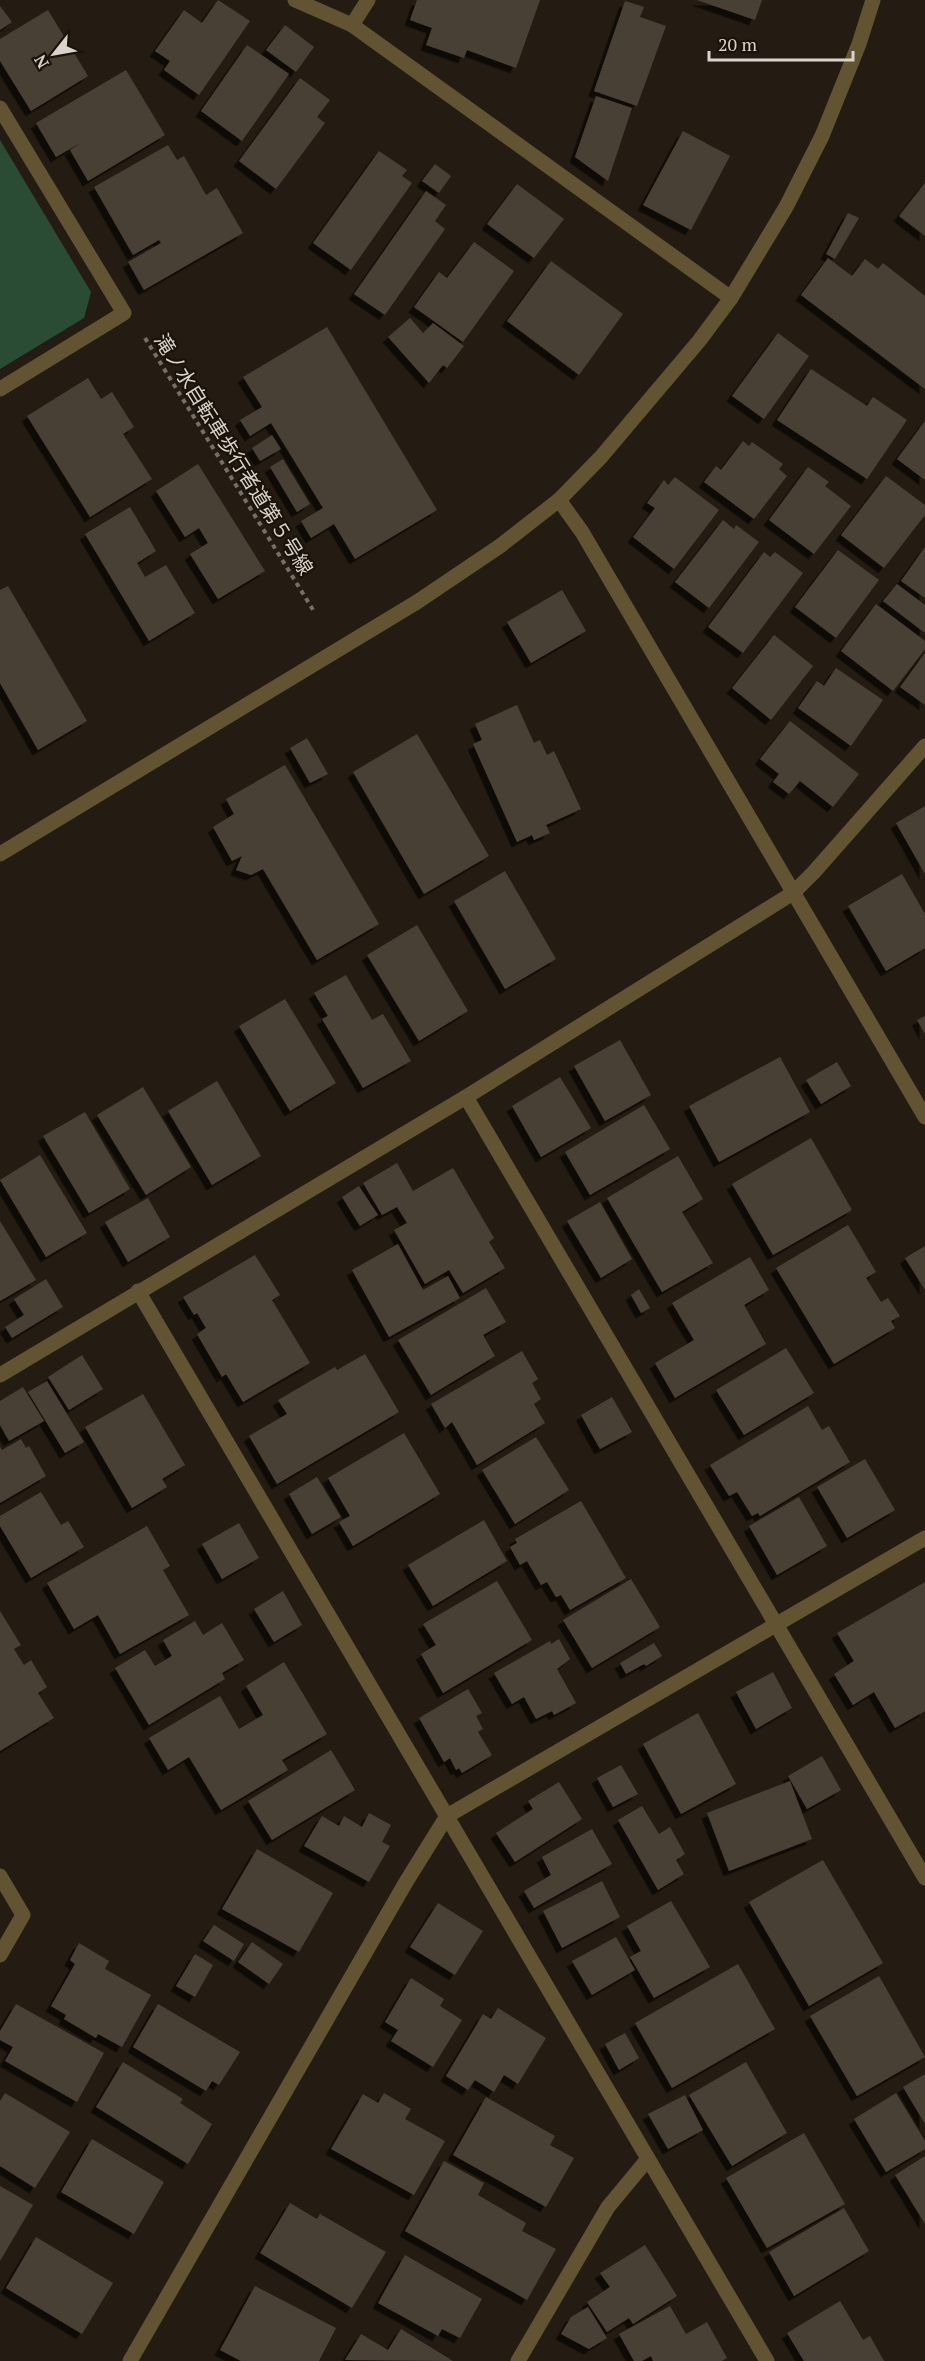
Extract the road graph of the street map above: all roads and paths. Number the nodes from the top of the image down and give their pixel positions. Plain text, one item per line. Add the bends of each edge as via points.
1 (295, 0) edge
2 (368, 0) edge
3 (873, 0) edge
4 (352, 25) junction
5 (0, 108) edge
6 (731, 298) junction
7 (124, 313) junction
8 (0, 389) edge
9 (559, 500) junction
10 (315, 613) dead end
11 (925, 746) edge
12 (0, 854) edge
13 (793, 893) junction
14 (466, 1097) junction
15 (925, 1117) edge
16 (138, 1291) junction
17 (0, 1375) edge
18 (925, 1538) edge
19 (778, 1625) junction
20 (447, 1816) junction
21 (0, 1876) edge
22 (925, 1878) edge
23 (0, 1955) edge
24 (647, 2160) junction
25 (130, 2361) edge
26 (518, 2361) edge
27 (767, 2361) edge

1 - 4 street
2 - 4 street
3 - 6 street via 822,136 786,207
4 - 6 street
5 - 7 street
6 - 9 street via 602,457
7 - 8 street
7 - 10 path, 滝ノ水自転車歩行者道第５号線 via 150,343
9 - 12 street via 417,602
9 - 13 street via 582,532
11 - 13 street
13 - 14 street
13 - 15 street
14 - 16 street
14 - 19 street
16 - 17 street
16 - 20 street
18 - 19 street
19 - 20 street
19 - 22 street
20 - 24 street
20 - 25 street
21 - 23 street via 23,1915
24 - 26 street via 608,2207
24 - 27 street

